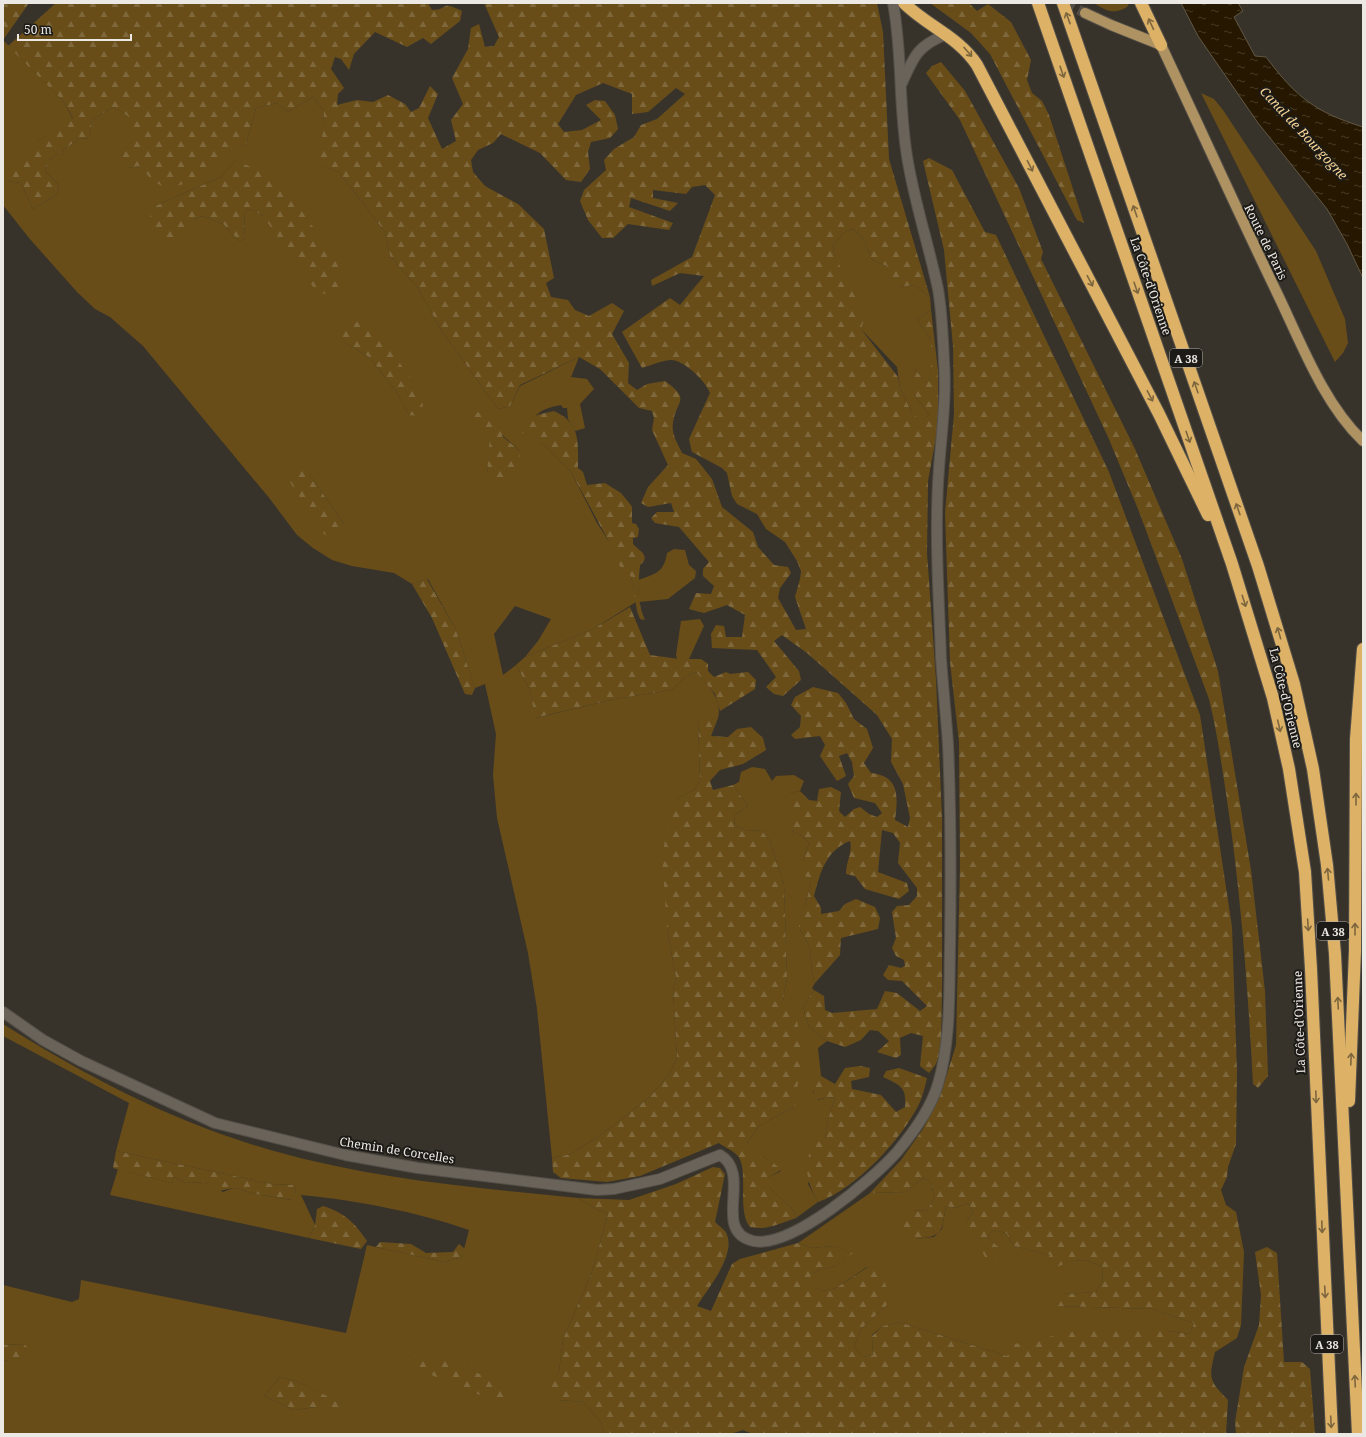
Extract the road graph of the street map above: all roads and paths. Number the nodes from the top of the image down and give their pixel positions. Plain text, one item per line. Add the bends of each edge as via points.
1 (893, 3) edge
2 (904, 3) edge
3 (1038, 3) edge
4 (1063, 3) edge
5 (1141, 3) edge
6 (1085, 13) tunnel mouth
7 (946, 34) junction
8 (1161, 45) junction
9 (901, 87) junction
10 (1363, 441) edge
11 (1232, 564) junction
12 (1363, 649) edge
13 (3, 1012) edge
14 (1346, 1182) junction
15 (1332, 1434) edge
16 (1358, 1434) edge

1 - 9 street
2 - 7 highway
3 -> 11 highway, La Côte-d'Orienne / A 38
14 -> 4 highway, La Côte-d'Orienne / A 38 via 1335,954 1327,865 1313,769 1294,684 1255,558
8 -> 5 highway
6 - 8 main road
7 - 9 street via 922,47
7 -> 11 highway via 967,50 977,65 1160,414
8 - 10 main road, Route de Paris via 1323,387
9 - 13 street, Chemin de Corcelles via 908,162 938,292 944,361 946,402 938,482 936,553 948,745 949,985 946,1050 937,1087 916,1126 877,1173 800,1229 772,1241 756,1242 744,1238 733,1222 733,1170 729,1160 720,1155 660,1179 597,1190 418,1168 345,1155 215,1123 81,1061 43,1040
11 -> 15 highway, La Côte-d'Orienne / A 38 via 1273,698 1289,769 1305,872
14 -> 12 highway via 1355,951 1356,739
16 -> 14 highway, La Côte-d'Orienne / A 38

